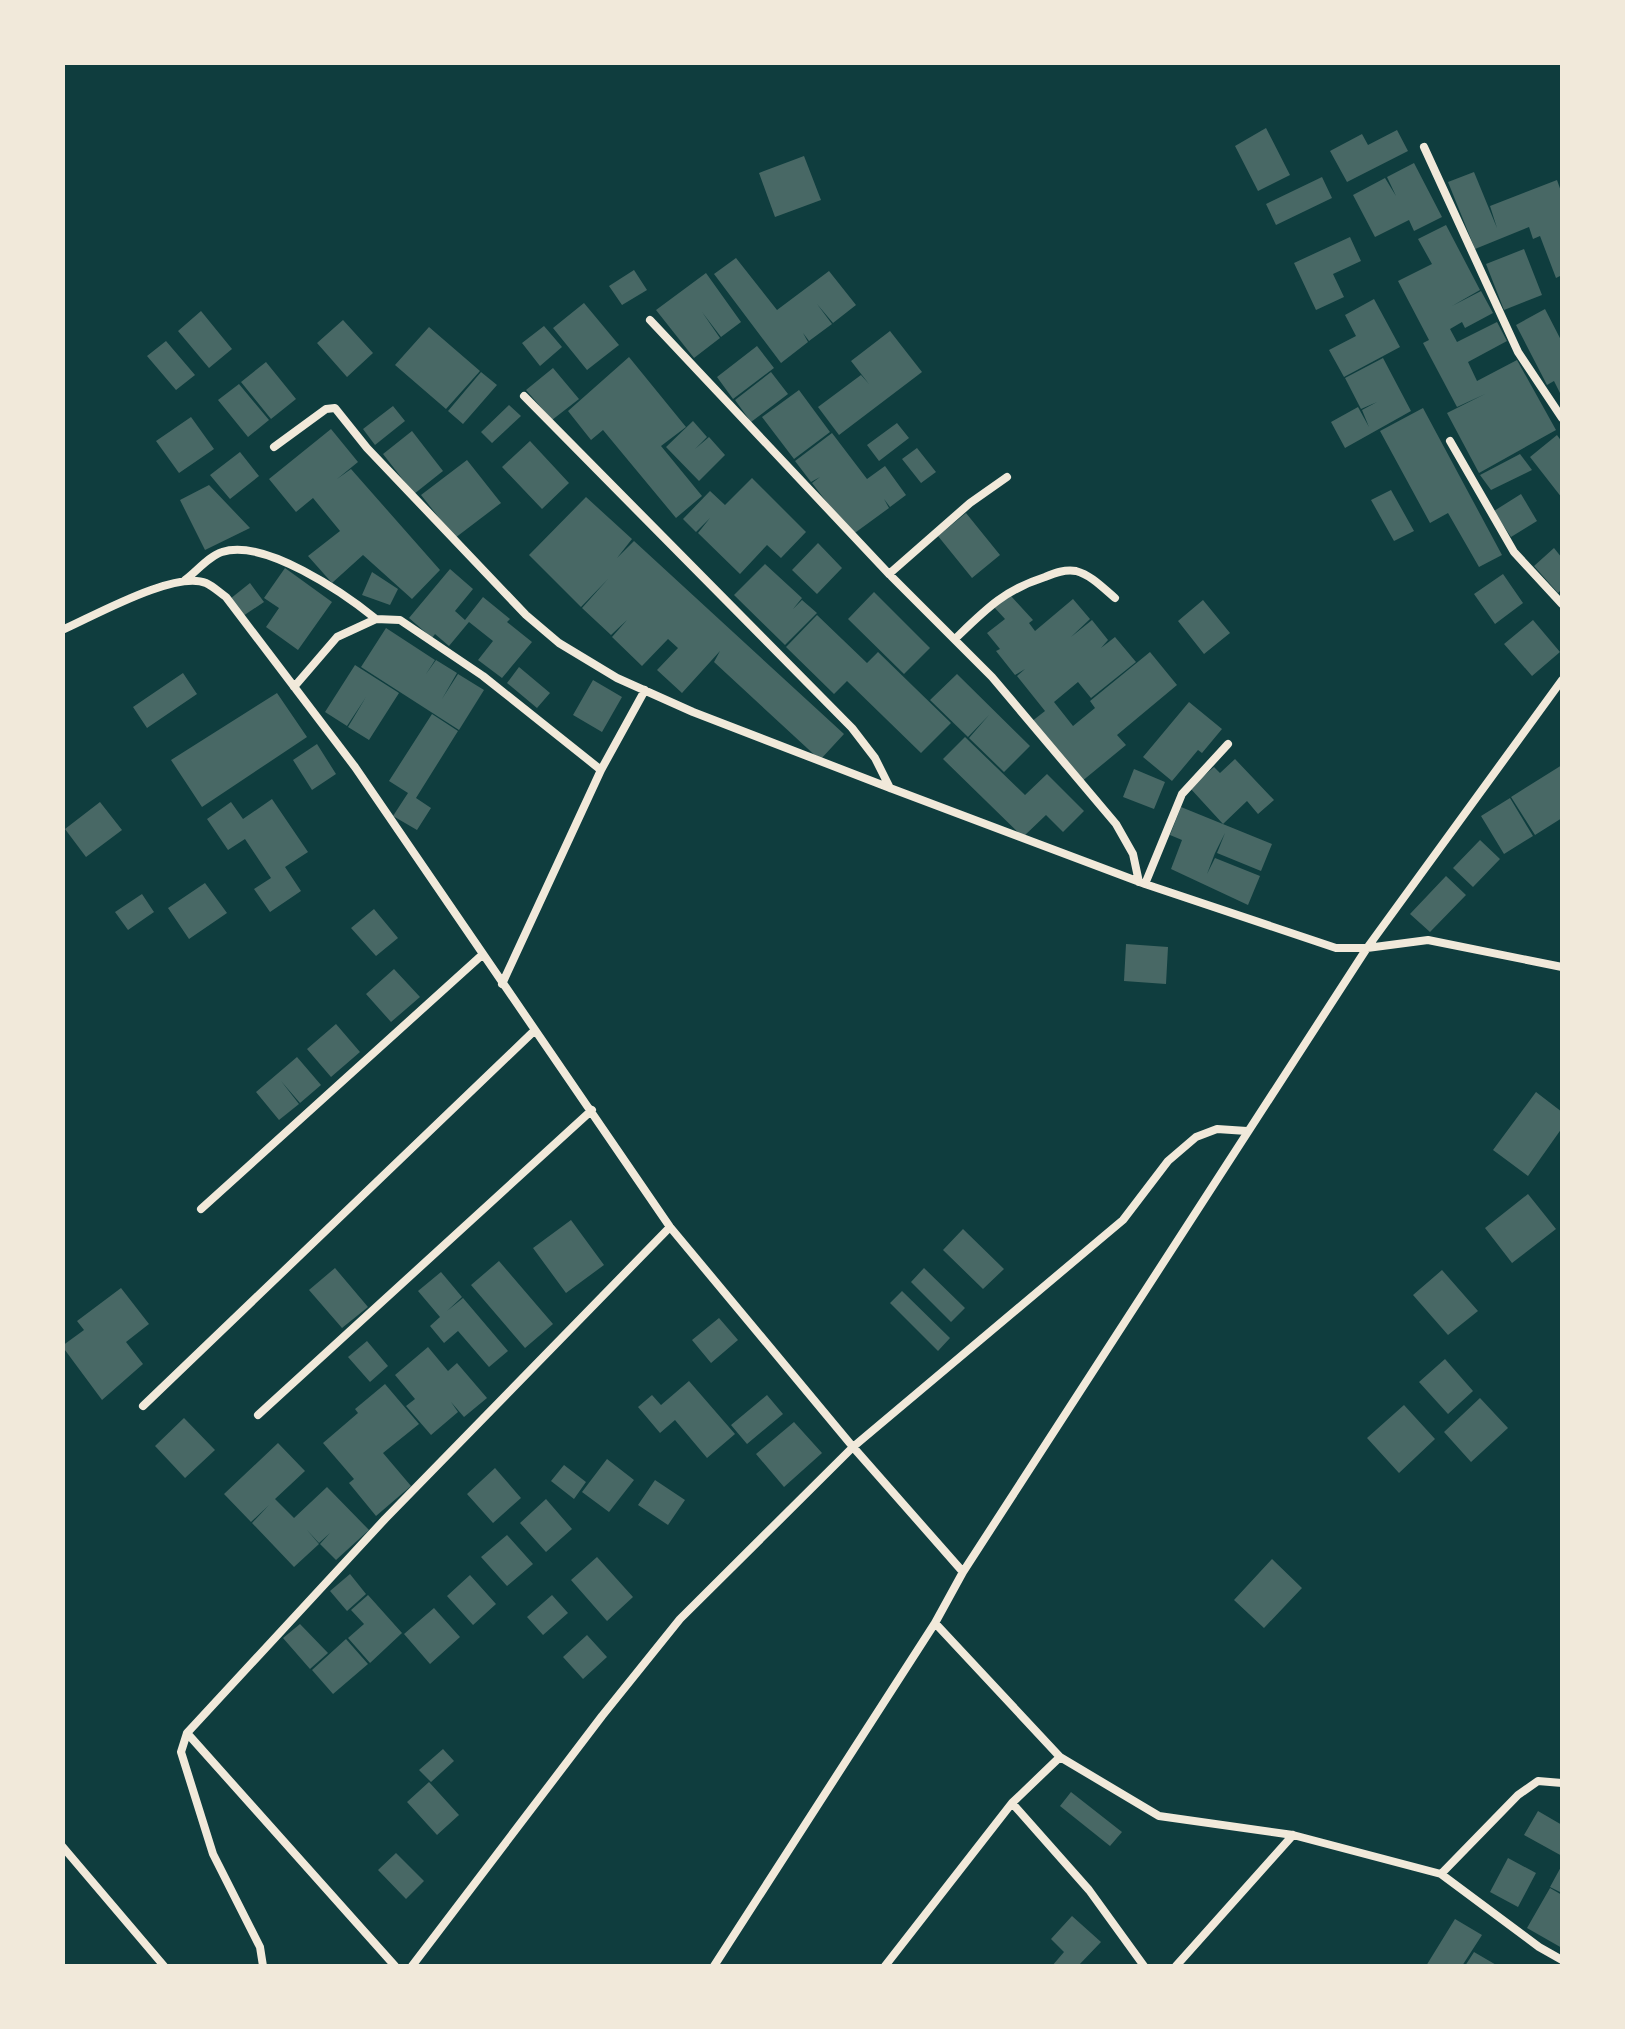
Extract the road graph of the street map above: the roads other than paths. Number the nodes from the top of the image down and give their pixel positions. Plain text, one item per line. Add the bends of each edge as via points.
1 (1424, 148) dead end
2 (650, 320) dead end
3 (524, 396) dead end
4 (1562, 418) edge
5 (1450, 441) dead end
6 (274, 446) dead end
7 (1006, 477) dead end
8 (889, 574) junction
9 (185, 580) junction
10 (1115, 598) dead end
11 (1562, 604) edge
12 (376, 618) junction
13 (62, 630) edge
14 (955, 639) junction
15 (1562, 680) edge
16 (294, 687) junction
17 (644, 690) junction
18 (1228, 744) dead end
19 (601, 770) junction
20 (890, 788) junction
21 (1142, 883) junction
22 (1367, 948) junction
23 (482, 955) junction
24 (1562, 966) edge
25 (502, 984) junction
26 (534, 1031) junction
27 (592, 1110) junction
28 (1247, 1131) junction
29 (200, 1209) dead end
30 (670, 1227) junction
31 (143, 1406) dead end
32 (258, 1415) dead end
33 (853, 1447) junction
34 (964, 1572) junction
35 (935, 1623) junction
36 (187, 1734) junction
37 (1060, 1758) junction
38 (1562, 1783) edge
39 (1012, 1803) junction
40 (1293, 1836) junction
41 (62, 1846) edge
42 (1441, 1874) junction
43 (1562, 1960) edge
44 (164, 1966) edge
45 (263, 1966) edge
46 (395, 1966) edge
47 (412, 1966) edge
48 (714, 1966) edge
49 (885, 1966) edge
50 (1144, 1966) edge
51 (1176, 1966) edge

1 - 4 street via 1518,352
2 - 8 street
3 - 20 street via 852,728
5 - 11 street via 1514,552
6 - 17 street via 335,408 526,614 559,644
7 - 8 street
8 - 14 street
9 - 12 street via 220,552 244,549 272,556
9 - 13 street
9 - 16 street via 206,582 226,597
10 - 14 street via 1093,579 1064,570 996,599
12 - 16 street via 337,637
12 - 19 street via 400,620 483,676
14 - 21 street via 1116,824
15 - 22 street
16 - 23 street
17 - 19 street
17 - 20 street
18 - 21 street via 1182,794
19 - 25 street
20 - 21 street
21 - 22 street via 1336,948
22 - 24 street via 1428,940
22 - 28 street
23 - 25 street
23 - 29 street
25 - 26 street
26 - 27 street
26 - 31 street
27 - 30 street
27 - 32 street
28 - 33 street via 1196,1136 1123,1220
28 - 34 street
30 - 33 street
30 - 36 street
33 - 34 street
33 - 47 street via 680,1618
34 - 35 street
35 - 37 street
35 - 48 street
36 - 45 street via 181,1752 212,1854 260,1947
36 - 46 street
37 - 39 street
37 - 40 street via 1159,1816
38 - 42 street via 1538,1780
39 - 49 street
39 - 50 street via 1089,1890
40 - 42 street
40 - 51 street
41 - 44 street
42 - 43 street

